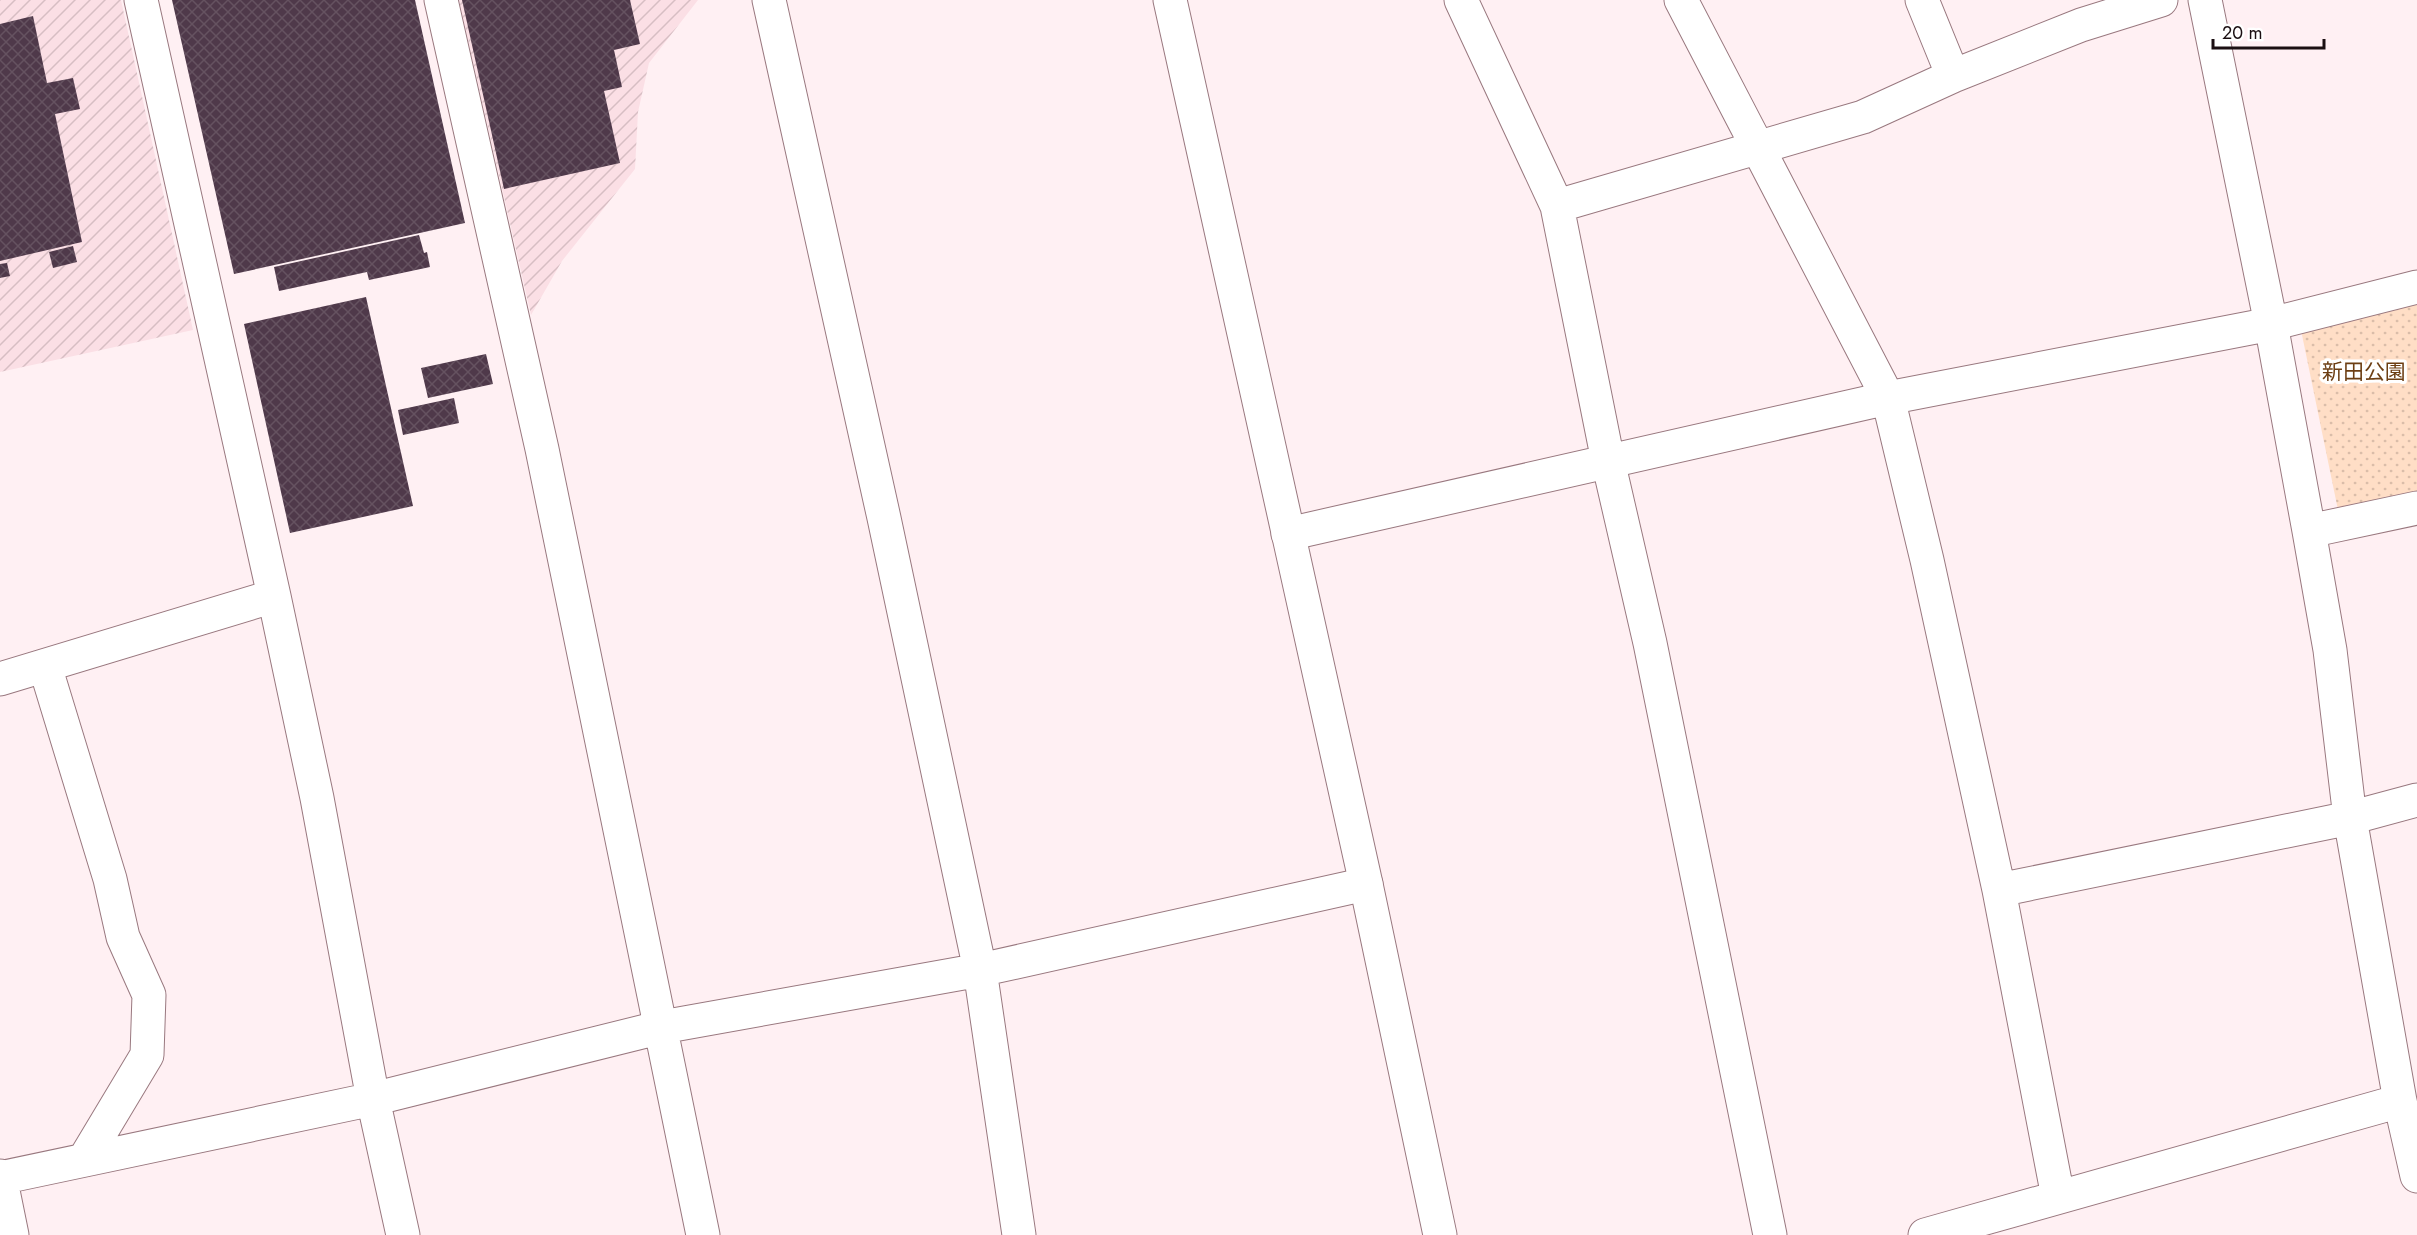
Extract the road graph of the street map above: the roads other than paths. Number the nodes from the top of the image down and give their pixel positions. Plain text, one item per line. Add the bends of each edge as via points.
1 (141, 0) edge
2 (441, 0) edge
3 (769, 0) edge
4 (1170, 0) edge
5 (1461, 0) edge
6 (1681, 0) edge
7 (1922, 0) edge
8 (2161, 0) edge
9 (2205, 0) edge
10 (1953, 76) junction
11 (1759, 149) junction
12 (1557, 206) junction
13 (2417, 287) edge
14 (2271, 324) junction
15 (1888, 398) junction
16 (1608, 461) junction
17 (2417, 508) edge
18 (2309, 531) junction
19 (1288, 534) junction
20 (274, 596) junction
21 (45, 666) junction
22 (0, 679) edge
23 (2417, 800) edge
24 (2350, 818) junction
25 (1366, 884) junction
26 (1999, 890) junction
27 (980, 970) junction
28 (662, 1027) junction
29 (373, 1099) junction
30 (2400, 1101) junction
31 (84, 1160) junction
32 (2417, 1176) edge
33 (0, 1177) edge
34 (2058, 1197) junction
35 (12, 1235) edge
36 (404, 1235) edge
37 (703, 1235) edge
38 (1019, 1235) edge
39 (1440, 1235) edge
40 (1770, 1235) edge
41 (1925, 1235) edge

1 - 20 street
2 - 28 street via 542,449
3 - 27 street
4 - 19 street
5 - 12 street
6 - 11 street
7 - 10 street
8 - 10 street via 2080,25
9 - 14 street
10 - 11 street via 1863,117
11 - 12 street
11 - 15 street
12 - 16 street
13 - 14 street
14 - 15 street
14 - 18 street
15 - 16 street
15 - 26 street
16 - 19 street
16 - 40 street via 1650,643
17 - 18 street
18 - 24 street via 2330,650
19 - 25 street
20 - 21 street
20 - 29 street via 317,798
21 - 22 street
21 - 31 street via 110,879 123,937 149,995 147,1055
23 - 24 street
24 - 26 street
24 - 30 street
25 - 27 street
25 - 39 street
26 - 34 street
27 - 28 street
27 - 38 street
28 - 29 street
28 - 37 street
29 - 31 street
29 - 36 street
30 - 32 street
30 - 34 street
31 - 33 street
33 - 35 street
34 - 41 street

